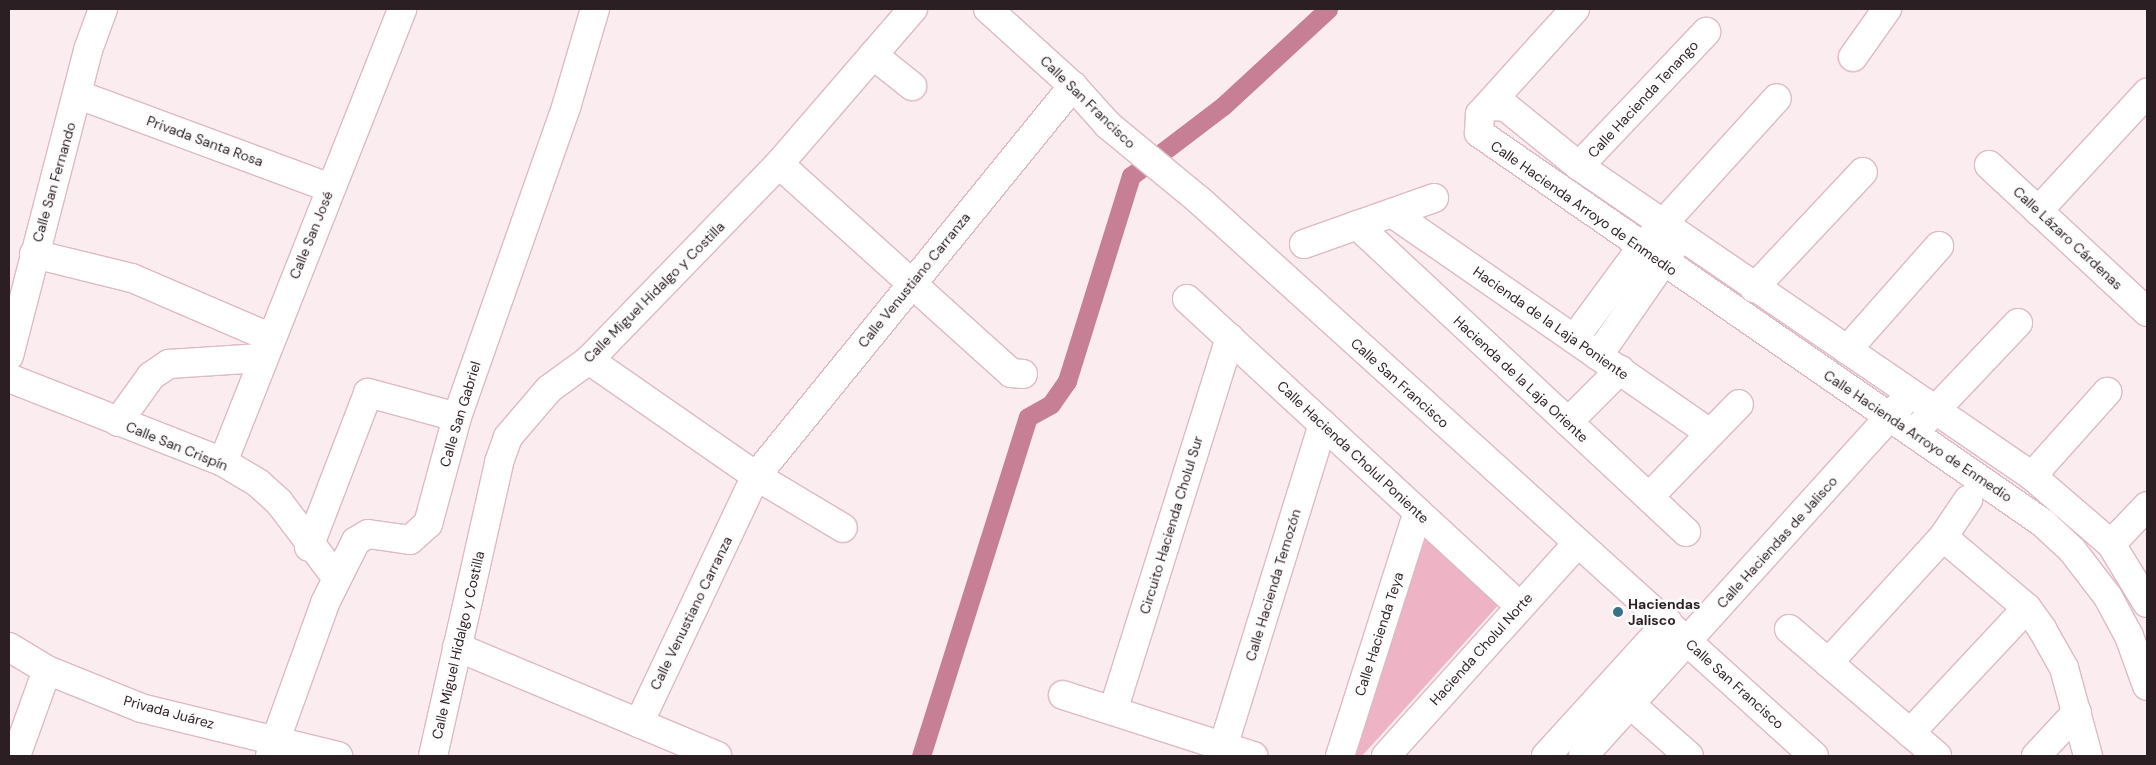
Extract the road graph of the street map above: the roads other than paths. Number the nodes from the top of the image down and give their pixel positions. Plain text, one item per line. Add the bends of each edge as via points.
1 (104, 9) edge
2 (402, 9) edge
3 (595, 9) edge
4 (913, 9) edge
5 (988, 9) edge
6 (1574, 9) edge
7 (1887, 9) edge
8 (1706, 32) dead end
9 (873, 55) junction
10 (1853, 57) dead end
11 (912, 86) dead end
12 (1073, 86) junction
13 (2147, 94) edge
14 (79, 95) junction
15 (1777, 98) dead end
16 (1489, 106) junction
17 (779, 164) junction
18 (1989, 165) dead end
19 (1579, 166) junction
20 (1863, 172) dead end
21 (330, 188) junction
22 (1434, 198) dead end
23 (2038, 211) junction
24 (1392, 213) junction
25 (1357, 225) junction
26 (1673, 231) junction
27 (1304, 244) dead end
28 (1939, 246) dead end
29 (1652, 255) junction
30 (24, 263) edge
31 (911, 283) junction
32 (1754, 288) junction
33 (1187, 299) dead end
34 (2143, 299) edge
35 (2018, 323) dead end
36 (1230, 338) junction
37 (1574, 338) junction
38 (265, 347) junction
39 (1847, 350) junction
40 (9, 356) edge
41 (589, 360) junction
42 (1609, 363) junction
43 (1023, 374) dead end
44 (9, 378) edge
45 (2107, 392) dead end
46 (1910, 393) junction
47 (1739, 404) dead end
48 (1935, 409) junction
49 (1890, 416) junction
50 (457, 417) junction
51 (118, 422) junction
52 (1568, 422) junction
53 (1323, 424) junction
54 (1914, 432) junction
55 (1710, 433) junction
56 (222, 462) junction
57 (756, 476) junction
58 (2032, 476) junction
59 (1649, 497) junction
60 (1968, 500) dead end
61 (2147, 506) edge
62 (1418, 512) junction
63 (843, 528) dead end
64 (1686, 532) dead end
65 (1943, 537) junction
66 (1578, 544) junction
67 (2111, 544) junction
68 (309, 547) junction
69 (336, 577) junction
70 (2147, 603) edge
71 (1520, 606) junction
72 (2027, 608) junction
73 (1668, 622) junction
74 (1789, 629) dead end
75 (1688, 641) junction
76 (9, 647) edge
77 (457, 647) junction
78 (1828, 663) junction
79 (47, 670) junction
80 (2147, 686) edge
81 (1063, 695) dead end
82 (1629, 703) junction
83 (1113, 711) junction
84 (2077, 712) junction
85 (639, 723) junction
86 (1910, 733) junction
87 (1223, 747) junction
88 (273, 748) edge
89 (16, 756) edge
90 (338, 756) edge
91 (433, 756) edge
92 (717, 756) edge
93 (1253, 756) edge
94 (1340, 756) edge
95 (1386, 756) edge
96 (1546, 756) edge
97 (1583, 756) edge
98 (1689, 756) edge
99 (1814, 756) edge
100 (1937, 756) edge
101 (2036, 756) edge
102 (2088, 756) edge

1 - 14 street, Calle San Fernando via 88,50
2 - 21 street, Calle San José
3 - 50 street, Calle San Gabriel via 567,104
4 - 9 street, Calle Miguel Hidalgo y Costilla
5 - 12 street, Calle San Francisco
6 - 16 street
7 - 10 street
8 - 19 street, Calle Hacienda Tenango
9 - 11 street
9 - 17 street, Calle Miguel Hidalgo y Costilla
12 - 31 street, Calle Venustiano Carranza
12 - 66 street, Calle San Francisco via 1132,145
13 - 23 street
14 - 21 street, Privada Santa Rosa
14 - 30 street, Calle San Fernando
15 - 26 street
16 - 19 street via 1506,108
16 - 29 street, Calle Hacienda Arroyo de Enmedio via 1478,124 1487,141
17 - 31 street
17 - 41 street, Calle Miguel Hidalgo y Costilla
18 - 23 street, Calle Lázaro Cárdenas
19 - 26 street
20 - 32 street
21 - 38 street, Calle San José
22 - 24 street
23 - 34 street, Calle Lázaro Cárdenas
24 - 25 street
24 - 37 street, Hacienda de la Laja Poniente
25 - 27 street
25 - 52 street, Hacienda de la Laja Oriente
26 - 29 street
26 - 32 street
28 - 39 street
29 - 37 street
29 - 42 street
29 - 49 street, Calle Hacienda Arroyo de Enmedio
30 - 38 street via 132,278
30 - 40 street, Calle San Fernando
31 - 43 street via 1011,373
31 - 57 street, Calle Venustiano Carranza
32 - 39 street
33 - 36 street, Calle Hacienda Cholul Poniente
35 - 48 street
36 - 53 street, Calle Hacienda Cholul Poniente
36 - 83 street, Circuito Hacienda Cholul Sur
37 - 42 street, Hacienda de la Laja Poniente
38 - 51 street via 169,364 151,376
38 - 56 street, Calle San José
39 - 46 street
41 - 57 street
41 - 77 street, Calle Miguel Hidalgo y Costilla via 549,389 508,437
42 - 52 street
42 - 55 street, Hacienda de la Laja Poniente
44 - 51 street, Calle San Crispín
45 - 58 street
46 - 48 street
46 - 49 street, Calle Haciendas de Jalisco
47 - 55 street
48 - 54 street
48 - 58 street
49 - 54 street, Calle Hacienda Arroyo de Enmedio
49 - 75 street, Calle Haciendas de Jalisco
50 - 68 street via 368,393
50 - 69 street, Calle San Gabriel via 428,524 421,534 410,540 368,534 356,541
51 - 56 street, Calle San Crispín
52 - 59 street, Hacienda de la Laja Oriente
53 - 62 street, Calle Hacienda Cholul Poniente
53 - 87 street, Calle Hacienda Temozón
54 - 80 street, Calle Hacienda Arroyo de Enmedio via 2043,523 2072,550 2108,597 2129,636
55 - 59 street
56 - 68 street, Calle San Crispín via 258,483 280,502
57 - 63 street
57 - 85 street, Calle Venustiano Carranza
58 - 67 street
59 - 64 street, Hacienda de la Laja Oriente
60 - 65 street
61 - 67 street
62 - 71 street, Calle Hacienda Cholul Poniente
62 - 94 street, Calle Hacienda Teya
65 - 72 street
65 - 78 street
66 - 71 street, Hacienda Cholul Norte
66 - 73 street, Calle San Francisco
67 - 70 street
68 - 69 street, Calle San Crispín
69 - 88 street, Calle San Gabriel
71 - 95 street, Hacienda Cholul Norte
72 - 84 street via 2064,668
72 - 86 street
73 - 75 street, Calle San Francisco
73 - 96 street
74 - 78 street
75 - 82 street, Calle Haciendas de Jalisco
75 - 99 street, Calle San Francisco
76 - 79 street, Privada Juárez
77 - 85 street
77 - 91 street, Calle Miguel Hidalgo y Costilla
78 - 86 street
79 - 88 street, Privada Juárez via 141,708
79 - 89 street
81 - 83 street
82 - 97 street, Calle Haciendas de Jalisco
82 - 98 street
83 - 87 street
84 - 101 street
84 - 102 street
85 - 92 street
86 - 100 street
87 - 93 street
88 - 90 street, Privada Juárez

